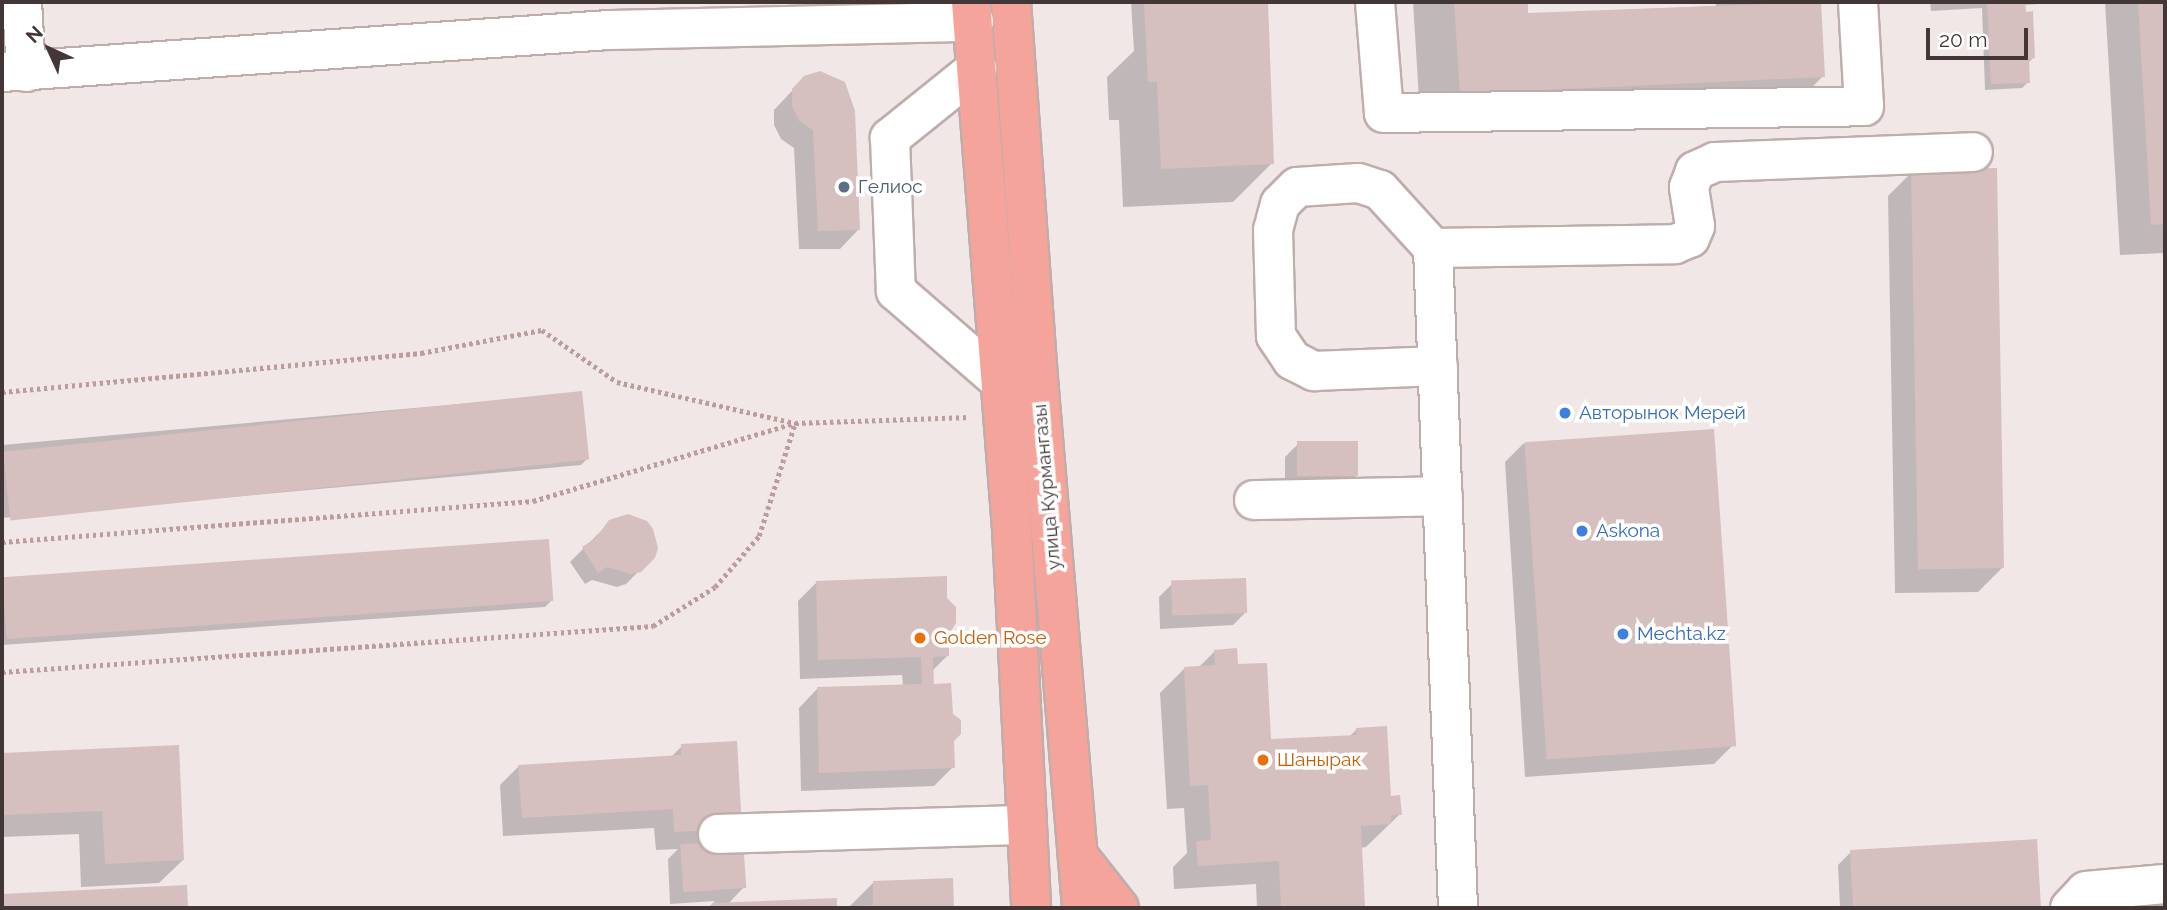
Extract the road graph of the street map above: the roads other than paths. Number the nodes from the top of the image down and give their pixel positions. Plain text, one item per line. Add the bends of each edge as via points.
1 (22, 2) edge
2 (1375, 2) edge
3 (1858, 2) edge
4 (1012, 11) edge
5 (973, 12) edge
6 (648, 15) edge
7 (1016, 66) junction
8 (977, 68) junction
9 (14, 72) edge
10 (1973, 152) dead end
11 (1433, 247) junction
12 (1037, 358) junction
13 (1438, 366) junction
14 (1001, 386) junction
15 (1443, 496) junction
16 (1254, 500) dead end
17 (1062, 666) junction
18 (1019, 668) junction
19 (1027, 825) junction
20 (718, 834) dead end
21 (1078, 856) junction
22 (2165, 884) edge
23 (1031, 908) edge
24 (1082, 908) edge
25 (1119, 908) edge
26 (1458, 908) edge
27 (2070, 908) edge

1 - 9 lane
2 - 3 lane via 1384,113 1864,106
4 - 7 main road, улица Курмангазы
5 - 6 lane
5 - 8 main road, улица Курмангазы
6 - 9 lane
7 - 8 main road via 998,79
7 - 12 main road, улица Курмангазы
8 - 14 main road, улица Курмангазы
8 - 14 lane via 890,138 896,291
10 - 11 lane via 1715,162 1695,171 1689,187 1695,226 1690,238 1675,244
11 - 13 lane
11 - 13 lane via 1380,190 1358,183 1297,187 1280,204 1273,230 1276,336 1292,360 1314,371
12 - 14 main road via 1017,348 1006,351
12 - 17 main road, улица Курмангазы
13 - 15 lane
14 - 18 main road, улица Курмангазы
15 - 16 lane
15 - 26 lane
17 - 18 main road via 1042,680
17 - 21 main road, улица Курмангазы
18 - 19 main road, улица Курмангазы
19 - 20 lane
19 - 23 main road, улица Курмангазы
21 - 24 main road, улица Курмангазы
21 - 25 main road
22 - 27 lane via 2086,891

